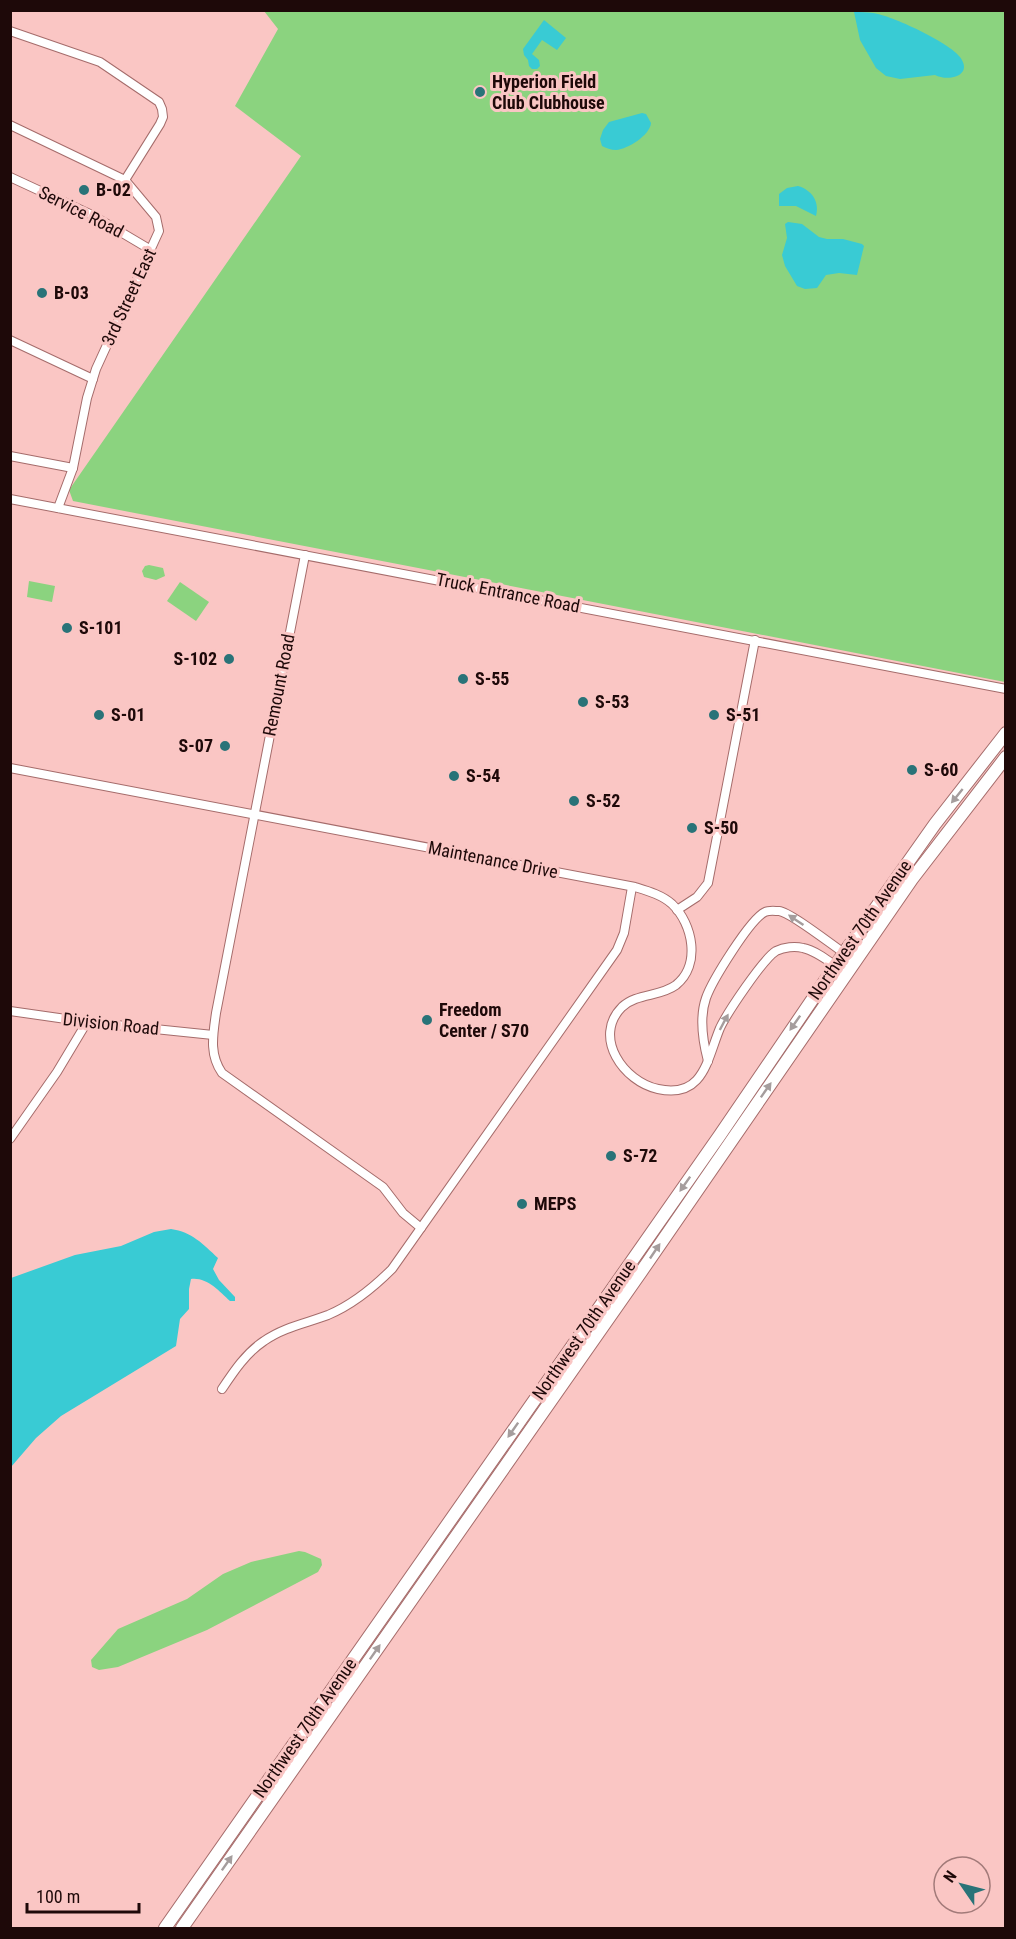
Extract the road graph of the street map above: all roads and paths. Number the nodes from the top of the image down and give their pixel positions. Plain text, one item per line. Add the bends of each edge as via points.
1 (10, 31) edge
2 (10, 125) edge
3 (10, 177) edge
4 (125, 180) junction
5 (151, 250) junction
6 (10, 340) edge
7 (93, 379) junction
8 (10, 456) edge
9 (73, 468) junction
10 (10, 499) edge
11 (58, 508) junction
12 (305, 555) junction
13 (755, 640) junction
14 (1005, 689) edge
15 (1005, 733) edge
16 (1005, 757) edge
17 (10, 768) edge
18 (254, 815) junction
19 (632, 887) junction
20 (677, 910) junction
21 (844, 953) junction
22 (840, 970) junction
23 (10, 1011) edge
24 (87, 1022) junction
25 (213, 1035) junction
26 (708, 1062) junction
27 (10, 1139) edge
28 (421, 1228) junction
29 (222, 1389) dead end
30 (165, 1929) edge
31 (182, 1929) edge

1 - 4 street via 100,62 159,103 163,117 160,124
2 - 4 street
3 - 5 street, Service Road via 92,215
4 - 5 street, 3rd Street East via 156,217 159,231
5 - 7 street, 3rd Street East
6 - 7 street
7 - 9 street, 3rd Street East
8 - 9 street
9 - 11 street, 3rd Street East
10 - 11 street, Truck Entrance Road
11 - 12 street, Truck Entrance Road
12 - 13 street, Truck Entrance Road
12 - 18 street, Remount Road
13 - 14 street, Truck Entrance Road
13 - 20 street via 708,883 697,897
15 -> 21 main road, Northwest 70th Avenue
16 - 22 main road, Northwest 70th Avenue
17 - 18 street, Maintenance Drive
18 - 19 street, Maintenance Drive
18 - 25 street, Remount Road
19 - 20 street, Maintenance Drive via 654,893
19 - 28 street via 617,950
20 - 26 street, Maintenance Drive via 691,941 688,970 667,991 623,1006 611,1026 612,1049 623,1069 655,1089 684,1088 701,1076
21 - 22 main road, Northwest 70th Avenue
21 -> 26 street via 783,911 767,911 760,916 728,958 705,998 702,1014
26 -> 22 street via 726,1017 776,951 805,948
22 -> 30 main road, Northwest 70th Avenue via 720,1135
31 -> 22 main road, Northwest 70th Avenue via 634,1281
23 - 24 street, Division Road
24 - 25 street, Division Road
24 - 27 street
25 - 28 street, Remount Road via 212,1052 222,1073 383,1187 403,1213
28 - 29 street via 382,1279 339,1310 264,1341

